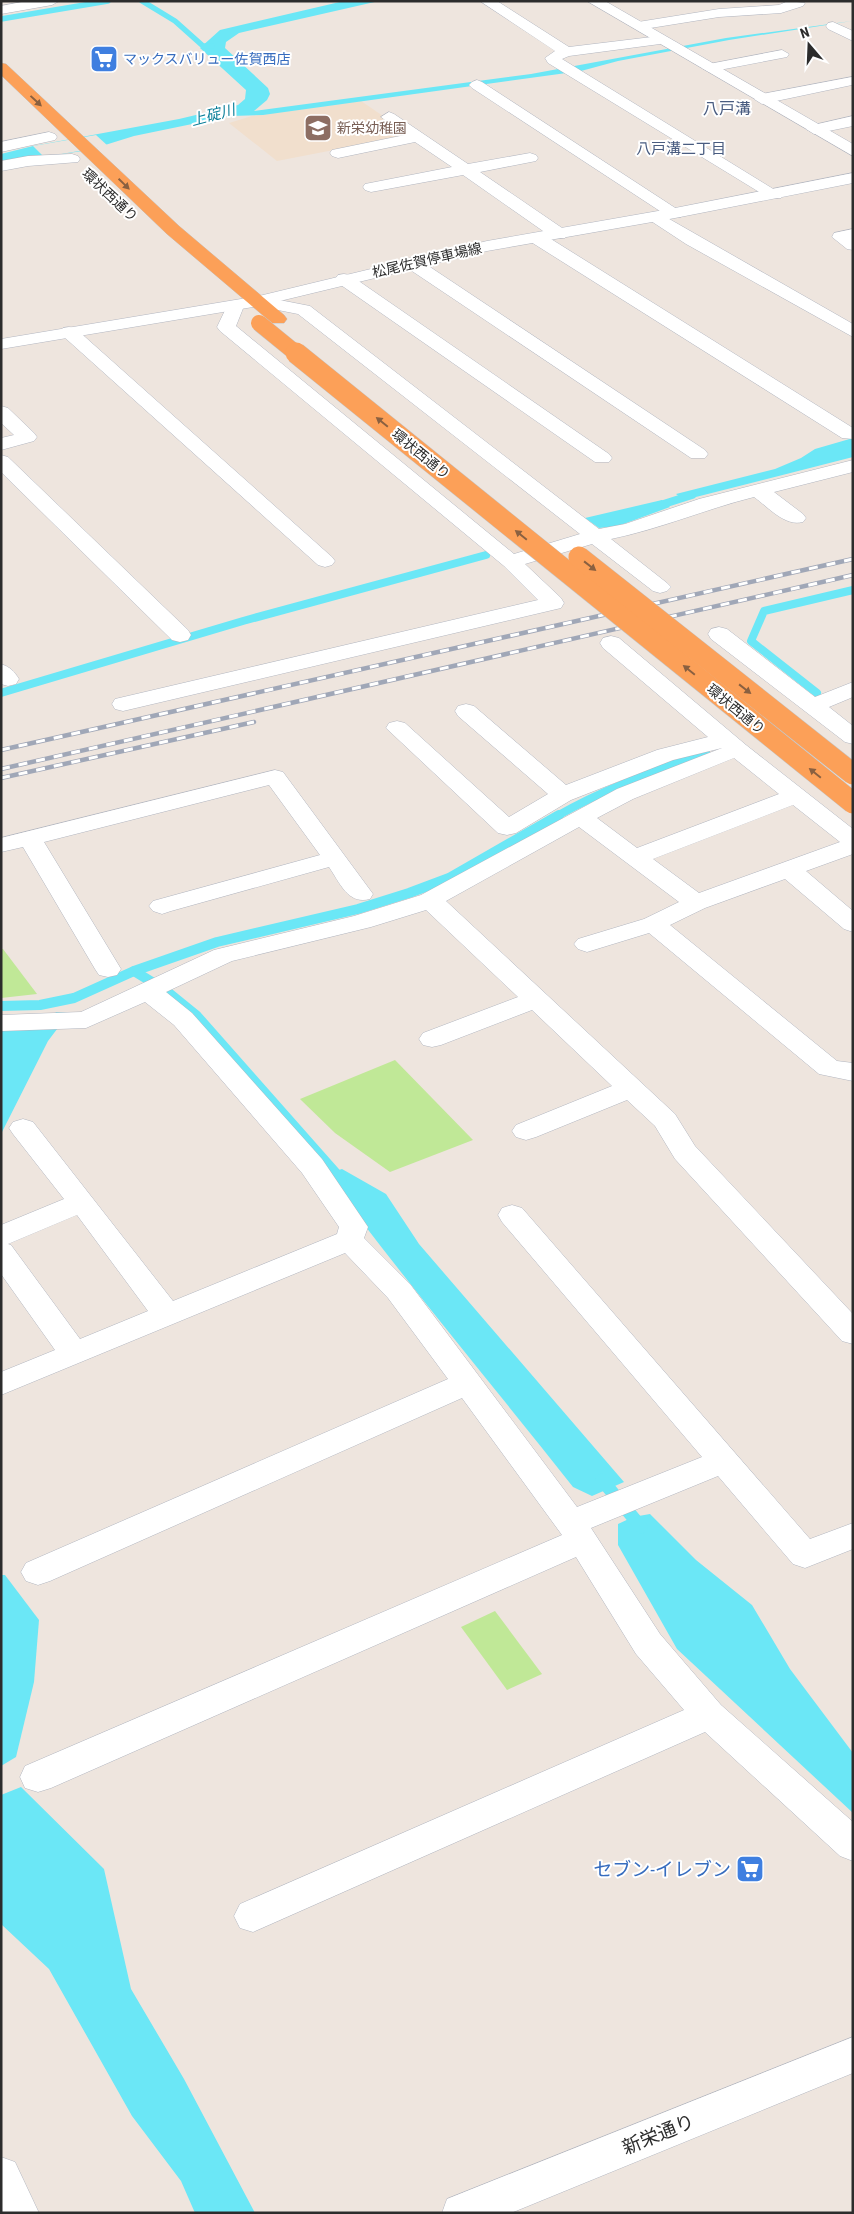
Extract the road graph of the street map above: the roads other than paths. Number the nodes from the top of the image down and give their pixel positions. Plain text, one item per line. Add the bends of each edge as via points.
1 (52, 1) edge
2 (487, 1) edge
3 (594, 1) edge
4 (795, 1) edge
5 (1, 10) edge
6 (638, 26) junction
7 (832, 26) dead end
8 (853, 37) edge
9 (666, 43) junction
10 (782, 54) dead end
11 (567, 64) junction
12 (1, 67) edge
13 (709, 68) junction
14 (852, 81) edge
15 (477, 86) dead end
16 (762, 99) junction
17 (389, 117) dead end
18 (853, 121) edge
19 (35, 124) dead end
20 (814, 129) junction
21 (418, 137) junction
22 (52, 140) junction
23 (1, 147) edge
24 (853, 151) edge
25 (338, 153) dead end
26 (69, 156) junction
27 (530, 158) dead end
28 (1, 166) edge
29 (463, 169) junction
30 (86, 172) dead end
31 (853, 178) edge
32 (371, 187) dead end
33 (775, 195) junction
34 (675, 214) junction
35 (657, 217) junction
36 (559, 234) junction
37 (853, 234) edge
38 (537, 238) junction
39 (853, 245) edge
40 (412, 263) junction
41 (344, 279) junction
42 (220, 293) dead end
43 (259, 302) junction
44 (235, 306) junction
45 (268, 321) junction
46 (69, 332) junction
47 (853, 332) edge
48 (1, 344) edge
49 (1, 412) edge
50 (849, 434) dead end
51 (1, 444) edge
52 (698, 454) dead end
53 (602, 458) dead end
54 (1, 460) edge
55 (852, 466) edge
56 (758, 490) junction
57 (796, 518) dead end
58 (596, 536) junction
59 (325, 561) dead end
60 (511, 562) junction
61 (660, 587) dead end
62 (720, 634) dead end
63 (180, 635) dead end
64 (611, 643) dead end
65 (853, 689) edge
66 (123, 704) dead end
67 (813, 706) junction
68 (466, 710) dead end
69 (398, 728) dead end
70 (853, 737) edge
71 (732, 744) junction
72 (853, 774) edge
73 (563, 795) junction
74 (795, 796) junction
75 (853, 803) edge
76 (580, 817) junction
77 (30, 838) junction
78 (853, 842) edge
79 (1, 845) edge
80 (853, 846) edge
81 (334, 858) junction
82 (636, 858) junction
83 (788, 869) junction
84 (361, 894) dead end
85 (430, 900) junction
86 (696, 903) junction
87 (162, 906) dead end
88 (653, 924) junction
89 (853, 924) edge
90 (587, 944) dead end
91 (108, 968) dead end
92 (156, 986) junction
93 (536, 999) junction
94 (1, 1023) edge
95 (432, 1039) dead end
96 (853, 1072) edge
97 (631, 1088) junction
98 (22, 1128) dead end
99 (526, 1131) dead end
100 (82, 1202) junction
101 (512, 1215) dead end
102 (1, 1236) edge
103 (349, 1240) junction
104 (1, 1252) edge
105 (167, 1315) junction
106 (853, 1333) edge
107 (74, 1354) junction
108 (468, 1382) junction
109 (1, 1384) edge
110 (723, 1461) junction
111 (583, 1525) junction
112 (853, 1535) edge
113 (38, 1572) dead end
114 (709, 1715) junction
115 (38, 1777) dead end
116 (853, 1845) edge
117 (253, 1916) dead end
118 (853, 2055) edge
119 (1, 2176) edge
120 (19, 2213) edge
121 (462, 2213) edge

1 - 5 street
2 - 11 street
3 - 6 street
4 - 6 street via 798,3 781,9 719,13
6 - 9 street
7 - 8 street
9 - 11 street
9 - 13 street
10 - 13 street
11 - 33 street
12 -> 43 highway, 環状西通り via 173,230
13 - 16 street
14 - 16 street
15 - 34 street
16 - 20 street
17 - 21 street
18 - 20 street
19 - 22 highway, 環状西通り
20 - 24 street
21 - 25 street
21 - 29 street
22 - 23 street
22 - 26 highway, 環状西通り
26 - 28 street
26 - 30 highway, 環状西通り
27 - 29 street
29 - 32 street
29 - 36 street
31 - 33 street, 松尾佐賀停車場線
33 - 34 street, 松尾佐賀停車場線
34 - 35 street, 松尾佐賀停車場線
35 - 36 street, 松尾佐賀停車場線
35 - 47 street
36 - 38 street, 松尾佐賀停車場線
37 - 39 street via 840,237
38 - 40 street, 松尾佐賀停車場線
38 - 50 street
40 - 41 street, 松尾佐賀停車場線
40 - 52 street
41 - 43 street, 松尾佐賀停車場線
41 - 53 street
42 - 44 highway, 環状西通り
43 - 44 street, 松尾佐賀停車場線
43 - 45 highway, 環状西通り
43 - 58 street via 304,310
44 - 45 highway, 環状西通り
44 - 46 street, 松尾佐賀停車場線
44 - 60 street via 226,327
45 -> 72 highway, 環状西通り, bridge
75 -> 45 highway, 環状西通り, bridge
46 - 48 street, 松尾佐賀停車場線
46 - 59 street
49 - 51 street via 27,437
54 - 63 street
55 - 56 street
56 - 57 street
56 - 58 street via 706,503 630,529
58 - 60 street
58 - 61 street
60 - 66 street via 553,603
62 - 67 street
64 - 71 street
65 - 67 street
67 - 70 street
68 - 73 street
69 - 73 street via 507,828
71 - 73 street via 664,755
71 - 74 street
71 - 76 street
74 - 78 street
74 - 82 street
76 - 82 street
76 - 85 street
77 - 79 street
77 - 81 street via 274,777
77 - 91 street
80 - 83 street
81 - 84 street
81 - 87 street
82 - 86 street
83 - 86 street
83 - 89 street
85 - 92 street via 362,922 223,955
85 - 93 street
86 - 88 street
88 - 90 street
88 - 96 street via 829,1068
92 - 94 street via 86,1020
92 - 103 street via 312,1166 354,1227
93 - 95 street
93 - 97 street
97 - 99 street
97 - 106 street via 665,1120 685,1152
98 - 100 street
100 - 102 street
100 - 105 street
101 - 110 street
103 - 105 street
103 - 108 street via 399,1291
104 - 107 street
105 - 107 street
107 - 109 street
108 - 111 street
108 - 113 street
110 - 111 street via 643,1494
110 - 112 street via 805,1555
111 - 114 street via 648,1644
111 - 115 street
114 - 116 street
114 - 117 street
118 - 121 street, 新栄通り
119 - 120 street

